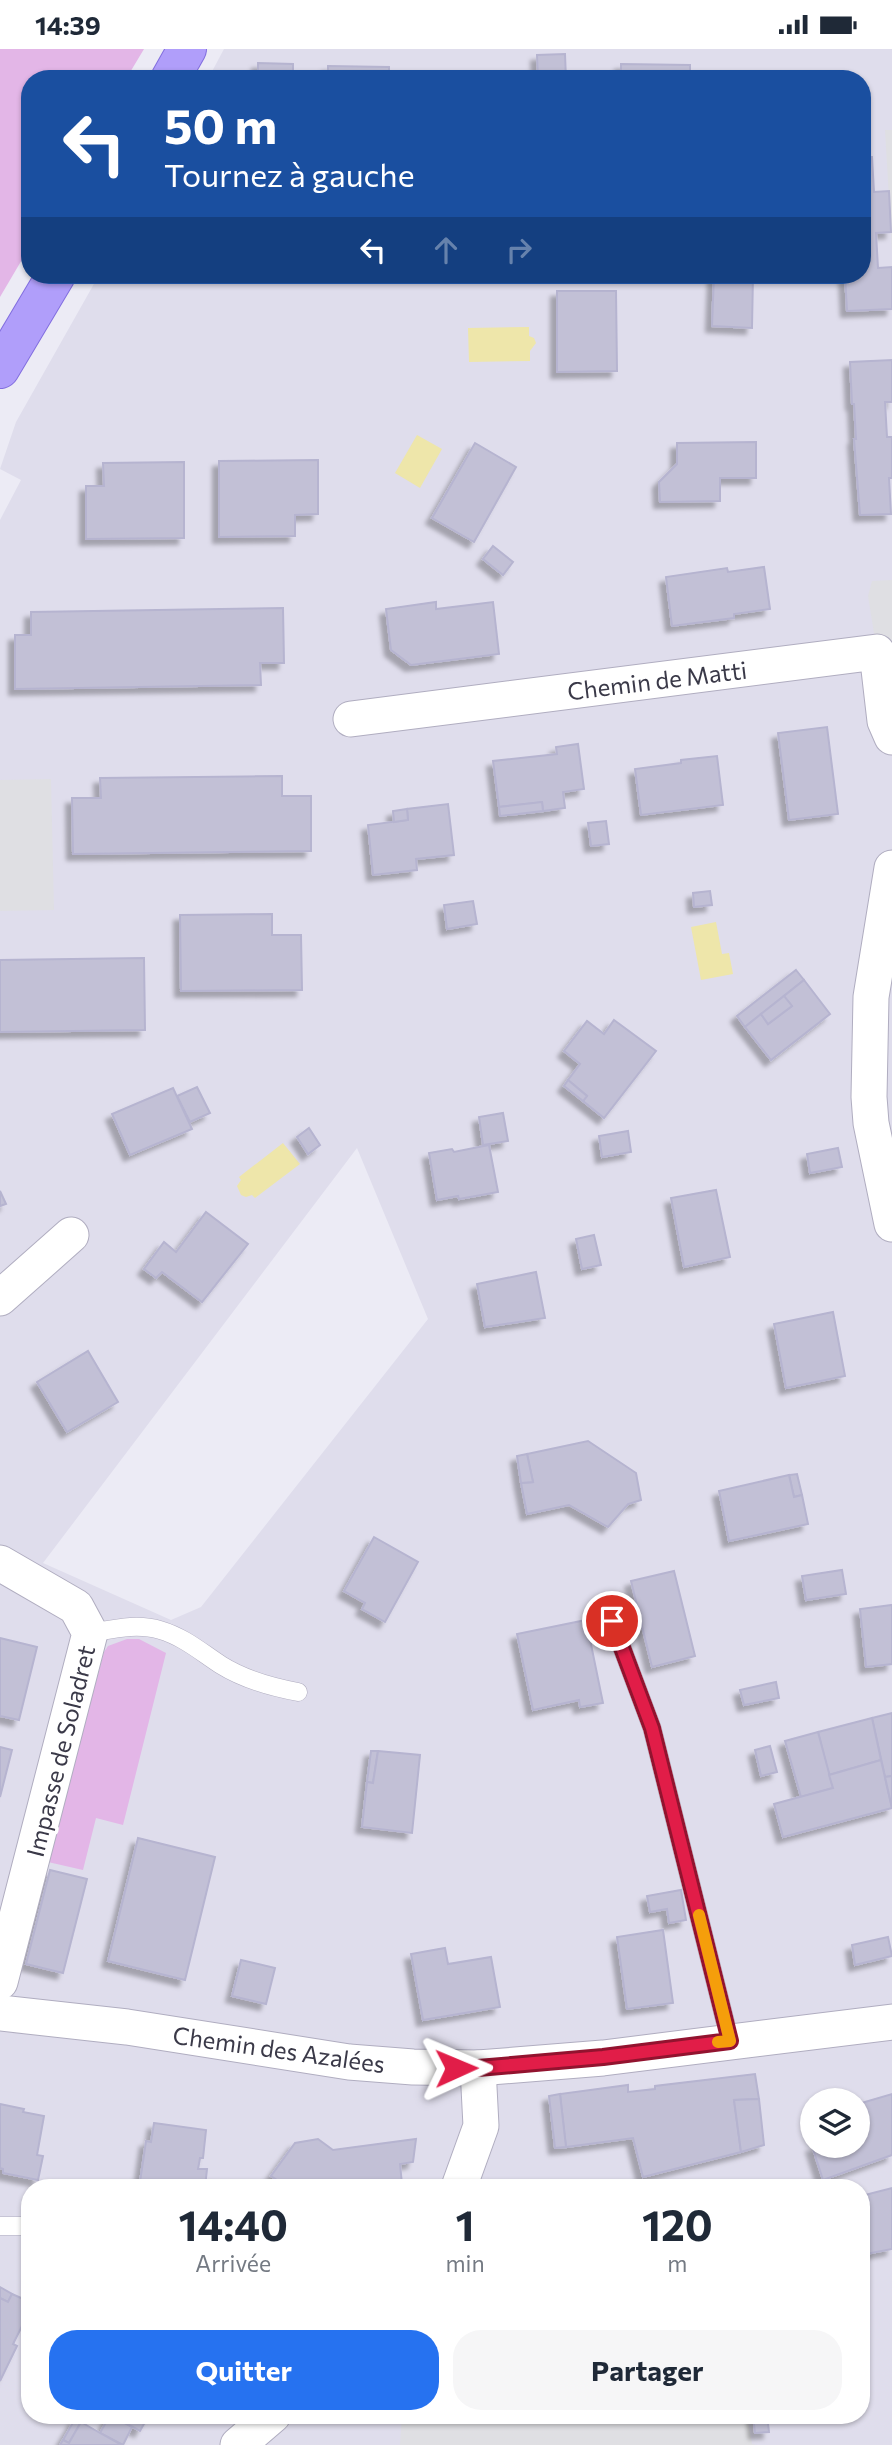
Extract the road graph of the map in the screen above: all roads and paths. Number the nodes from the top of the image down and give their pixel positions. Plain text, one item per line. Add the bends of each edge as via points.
1 (187, 49) edge
2 (175, 70) edge
3 (51, 284) edge
4 (0, 369) edge
5 (351, 719) dead end
6 (892, 737) edge
7 (892, 868) edge
8 (890, 1200) edge
9 (71, 1235) dead end
10 (0, 1298) edge
11 (0, 1563) edge
12 (612, 1621) dead end
13 (90, 1633) junction
14 (298, 1692) dead end
15 (0, 1982) edge
16 (0, 2013) edge
17 (892, 2022) edge
18 (730, 2041) junction
19 (478, 2068) junction
20 (462, 2179) edge
21 (0, 2226) edge
22 (21, 2226) edge
23 (262, 2424) edge
24 (238, 2445) edge

1 - 2 main road
3 - 4 main road
5 - 6 street, Chemin de Matti via 877,652 885,721
7 - 8 street via 871,997 871,1123
9 - 10 street
11 - 13 street, Impasse de Soladret via 76,1607
12 - 18 lane via 652,1728
13 - 14 lane via 128,1626 161,1630 258,1683
13 - 15 street, Impasse de Soladret
16 - 19 street, Chemin des Azalées via 128,2027 349,2062
17 - 18 street, Chemin des Azalées
18 - 19 street, Chemin des Azalées
19 - 20 street via 481,2126
21 - 22 lane
23 - 24 street

